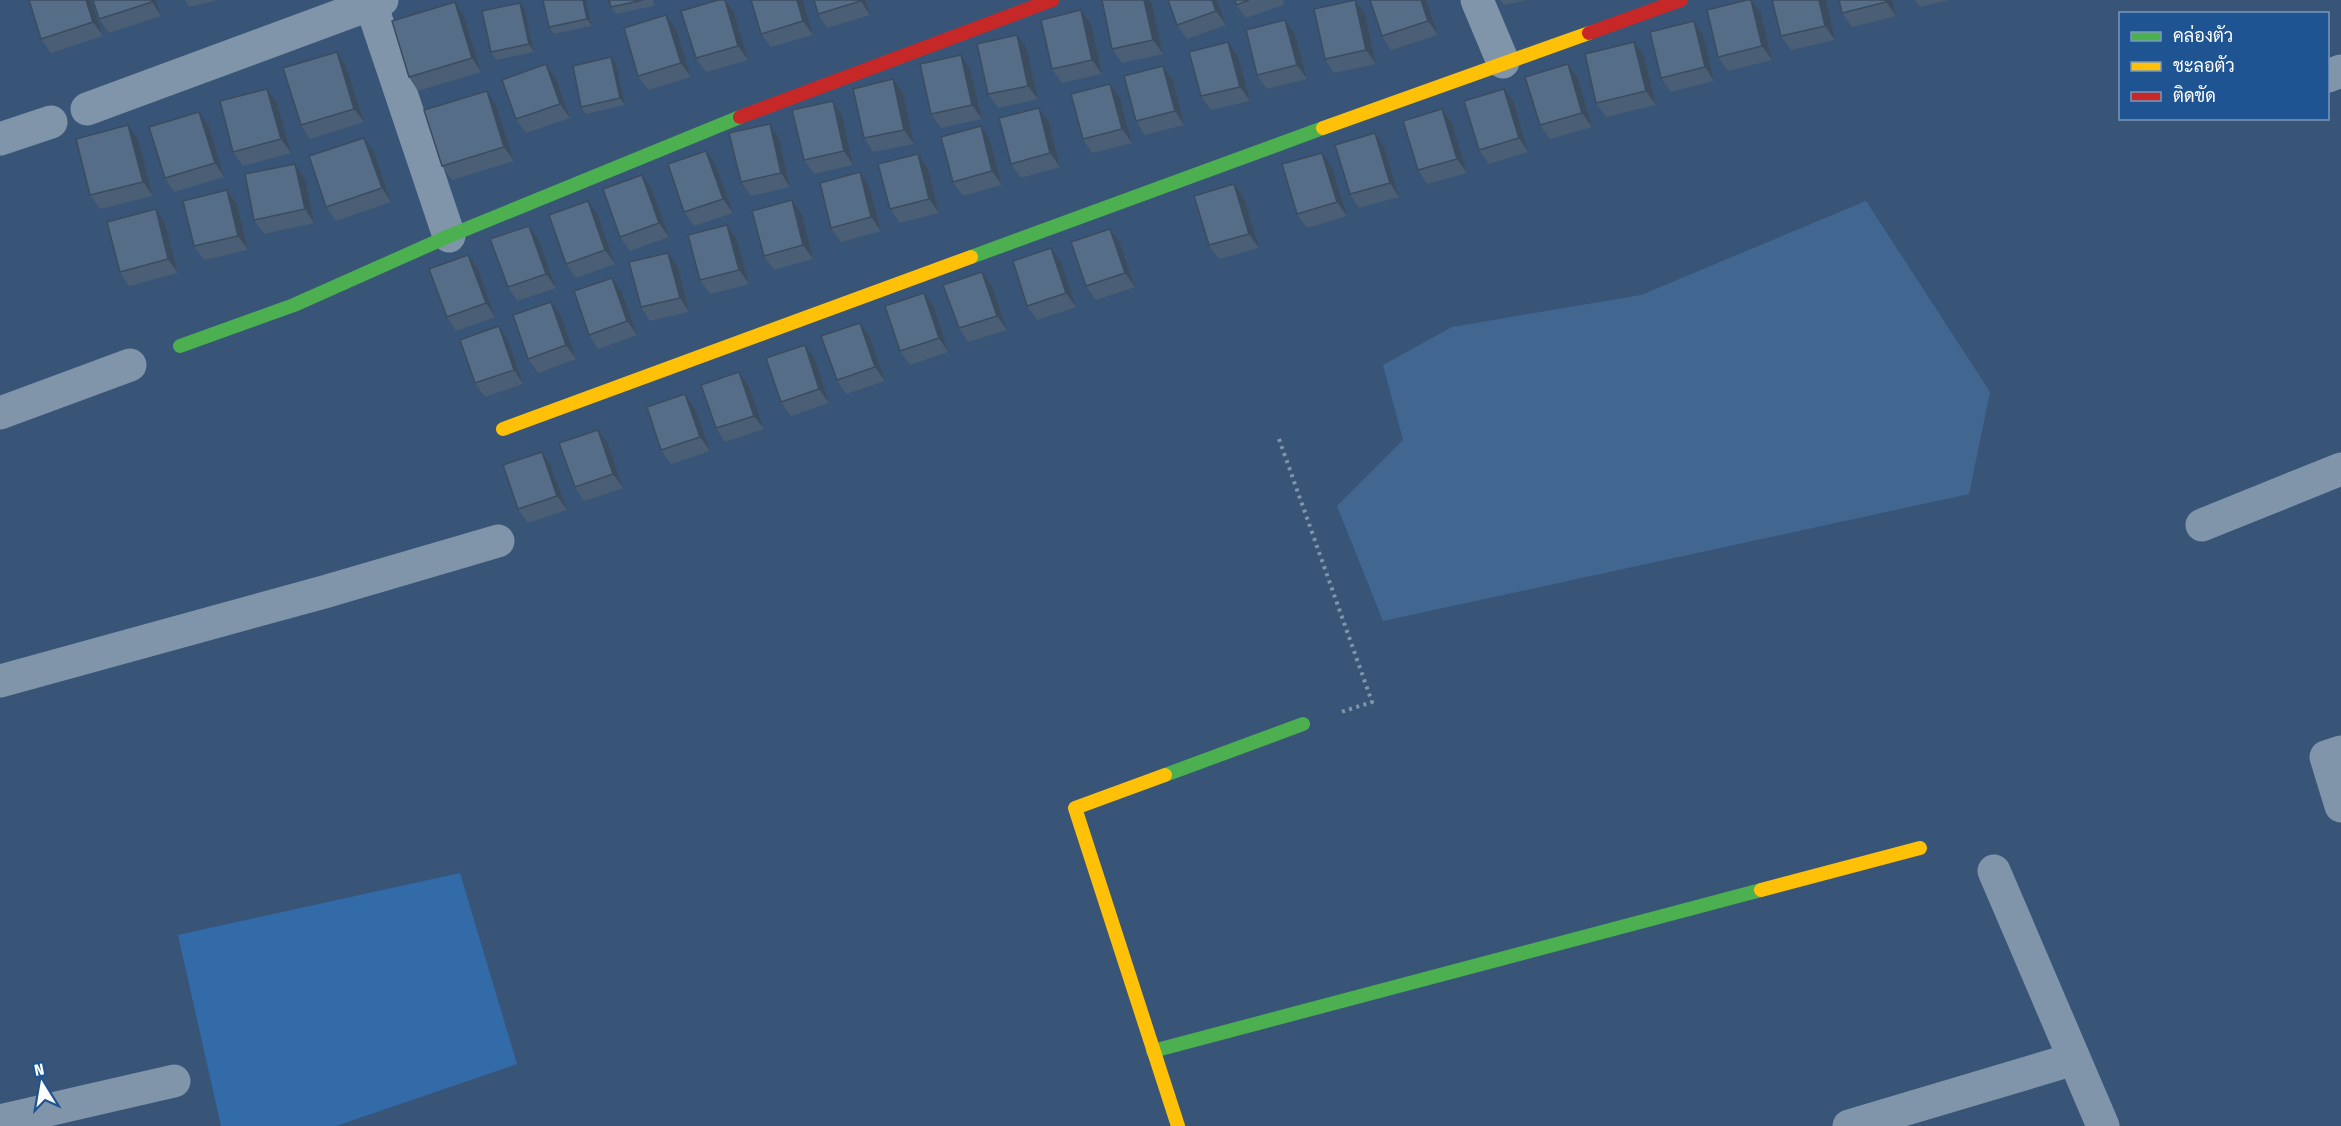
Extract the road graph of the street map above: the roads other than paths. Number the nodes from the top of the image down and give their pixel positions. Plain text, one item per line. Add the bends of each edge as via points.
1 (1052, 0) edge
2 (1477, 0) edge
3 (1681, 0) edge
4 (376, 2) edge
5 (1503, 62) junction
6 (87, 109) dead end
7 (51, 122) dead end
8 (0, 139) edge
9 (449, 236) junction
10 (180, 346) dead end
11 (130, 365) dead end
12 (0, 413) edge
13 (503, 429) dead end
14 (2341, 469) edge
15 (2202, 525) dead end
16 (498, 541) dead end
17 (0, 681) edge
18 (1303, 724) road end
19 (2341, 752) edge
20 (2341, 806) edge
21 (1920, 848) dead end
22 (1994, 871) dead end
23 (1154, 1051) junction
24 (2074, 1059) junction
25 (174, 1081) dead end
26 (0, 1121) edge
27 (1178, 1126) edge
28 (1849, 1126) edge
29 (2103, 1126) edge

1 - 9 street via 737,117
2 - 5 street
3 - 5 street
4 - 6 street
4 - 9 street
5 - 13 street
7 - 8 street
9 - 10 street via 294,305
11 - 12 street
14 - 15 street
16 - 17 street
18 - 23 street via 1075,808
19 - 20 street via 2326,758
21 - 23 street
22 - 24 street
23 - 27 street
24 - 28 street
24 - 29 street
25 - 26 street

